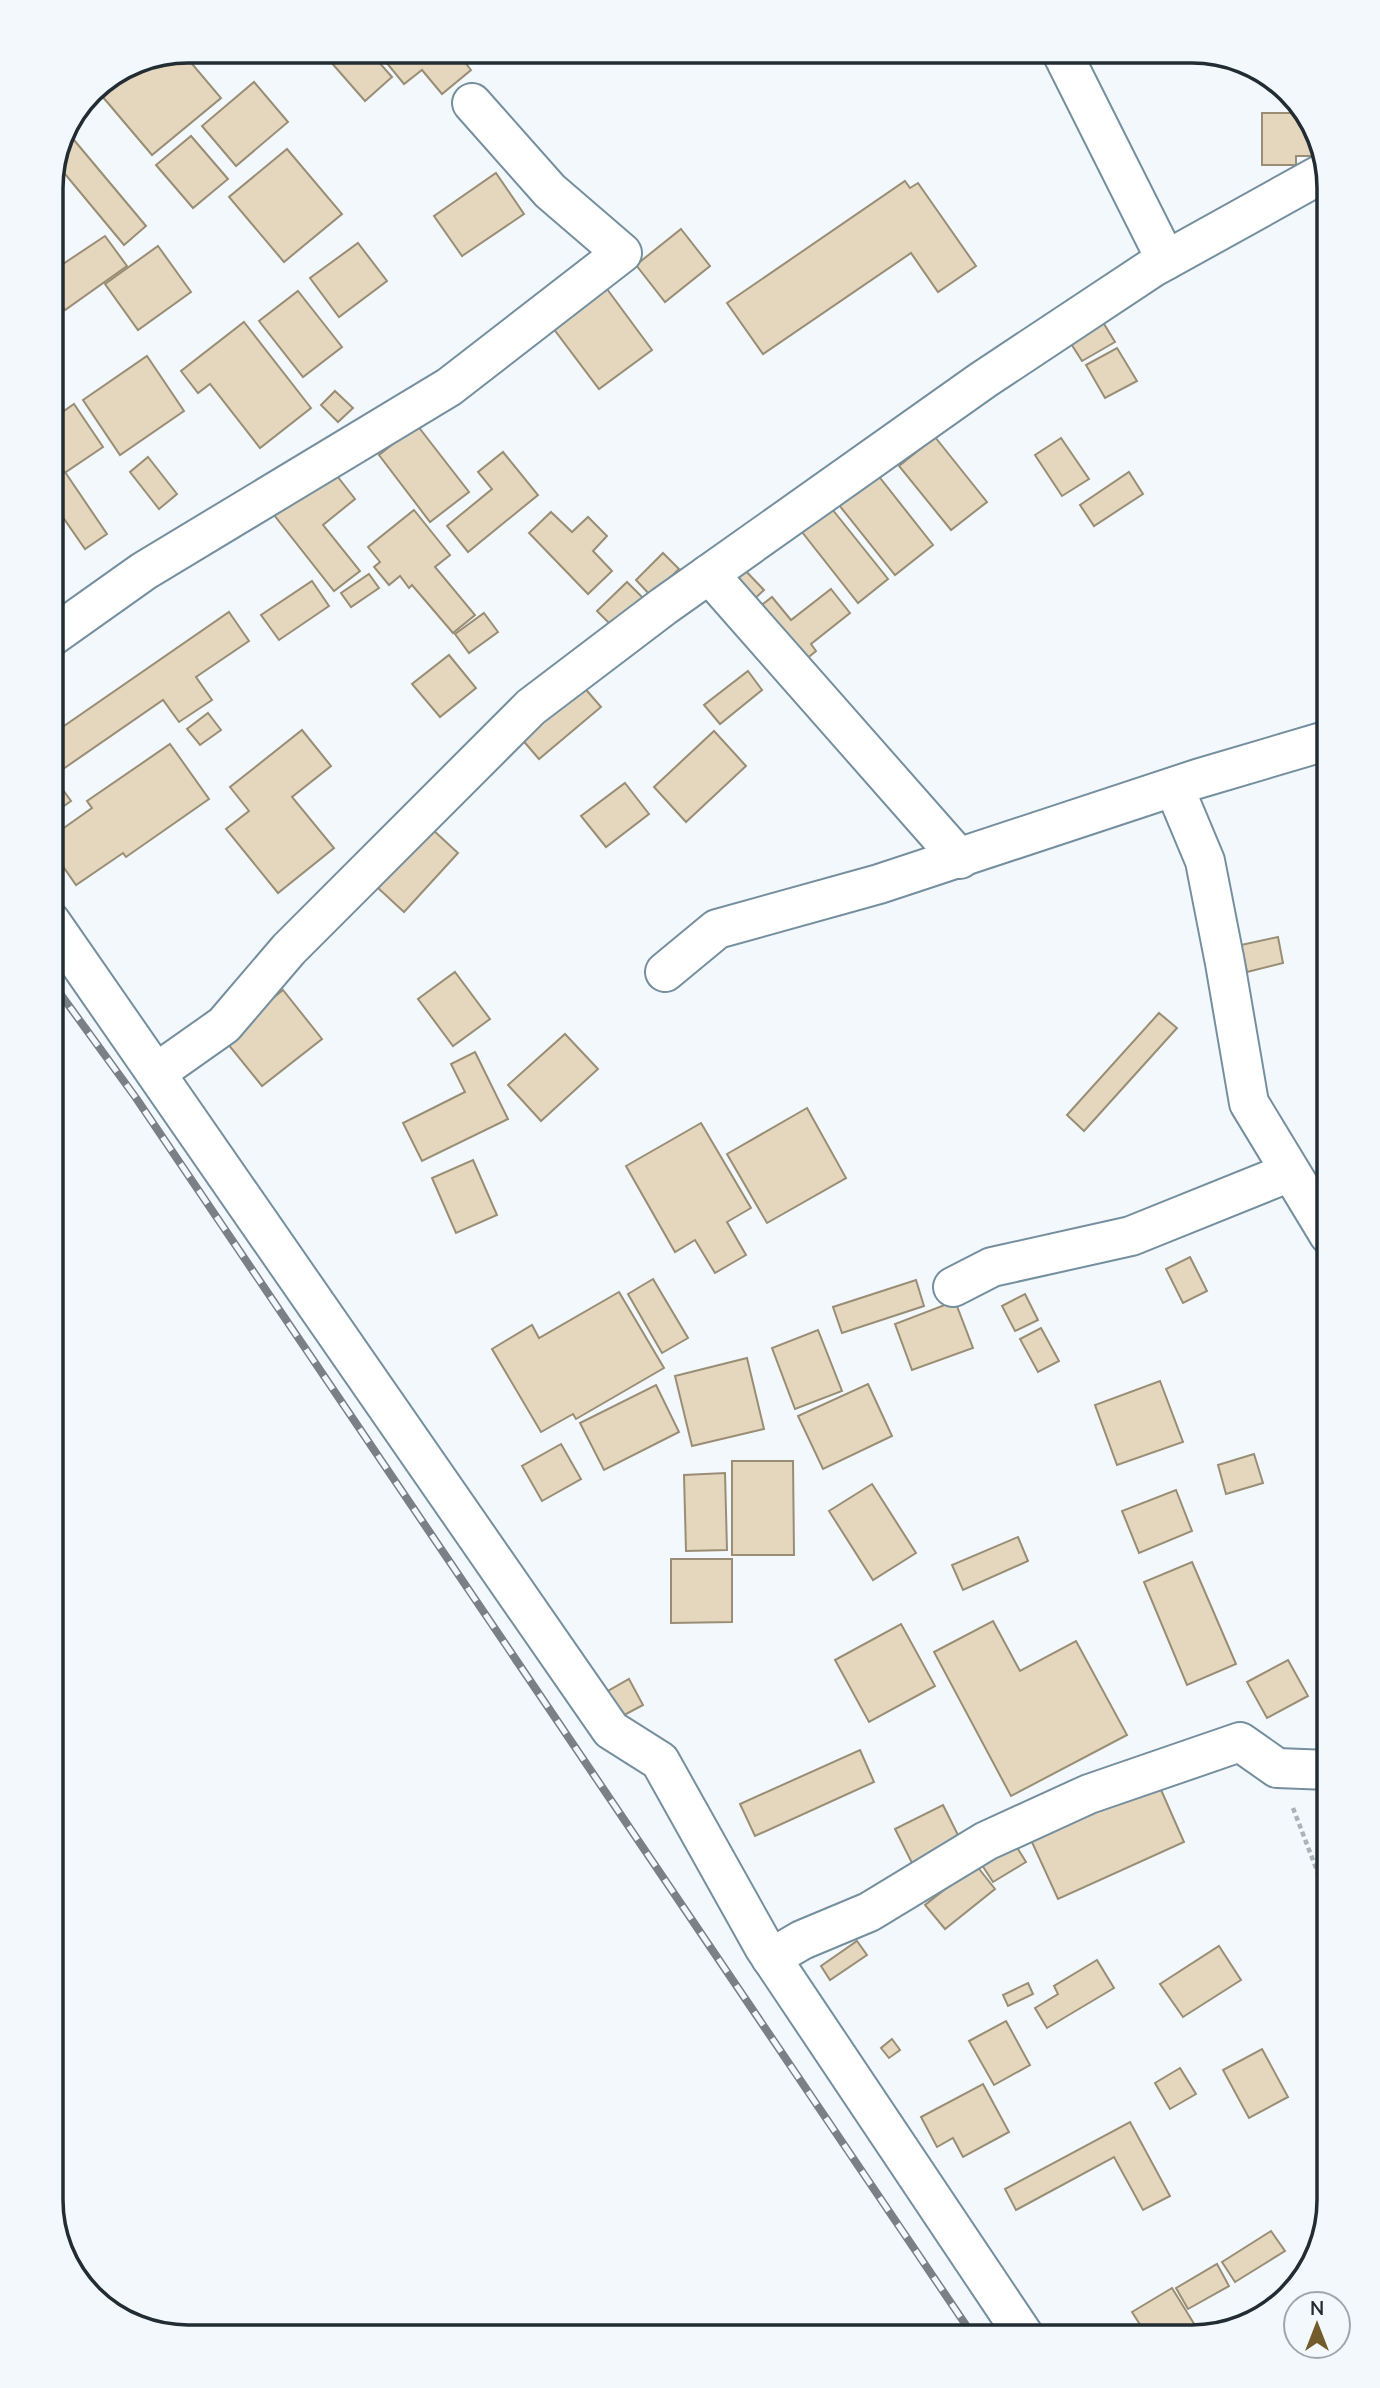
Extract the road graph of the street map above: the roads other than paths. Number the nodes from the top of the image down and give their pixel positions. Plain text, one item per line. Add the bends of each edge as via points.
1 (1067, 63) edge
2 (472, 103) dead end
3 (1317, 177) edge
4 (1166, 260) junction
5 (709, 574) junction
6 (63, 628) edge
7 (1317, 744) edge
8 (1174, 787) junction
9 (960, 859) junction
10 (63, 939) edge
11 (665, 972) dead end
12 (156, 1073) junction
13 (1290, 1172) junction
14 (1317, 1216) edge
15 (953, 1287) dead end
16 (1317, 1770) edge
17 (771, 1958) junction
18 (1017, 2325) edge

1 - 4 street
2 - 6 street via 550,191 622,253 449,387 144,571
3 - 4 street
4 - 5 street via 983,380
5 - 9 street
5 - 12 street via 531,707 289,949 224,1025
7 - 8 street
8 - 9 street
8 - 13 street via 1205,861 1248,1103
9 - 11 street via 717,929
10 - 12 street
12 - 17 street via 611,1730 660,1761
13 - 14 street
13 - 15 street via 1131,1236 992,1267
16 - 17 street via 1277,1768 1240,1742 1089,1794 986,1841 870,1912
17 - 18 street

